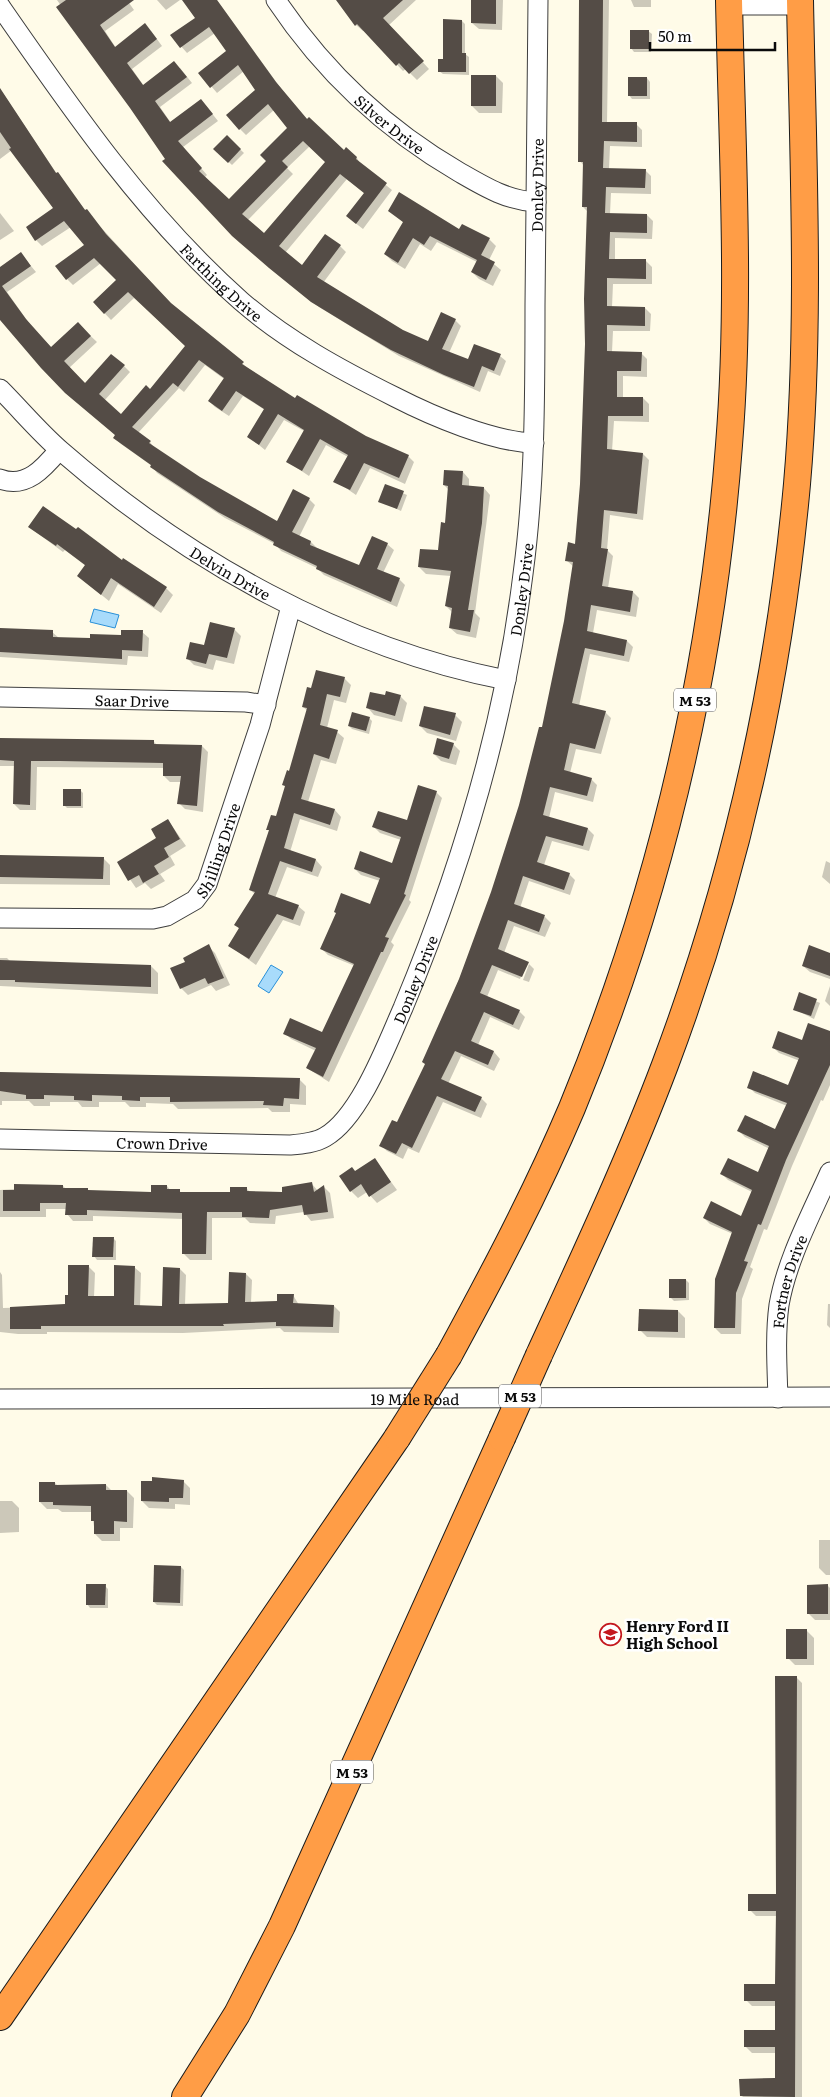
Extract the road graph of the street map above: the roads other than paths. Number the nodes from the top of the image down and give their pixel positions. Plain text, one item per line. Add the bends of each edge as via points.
1 (276, 0) edge
2 (538, 0) edge
3 (729, 2) edge
4 (800, 2) edge
5 (0, 6) edge
6 (536, 202) junction
7 (0, 389) edge
8 (534, 443) junction
9 (60, 450) junction
10 (0, 479) edge
11 (291, 606) junction
12 (506, 680) junction
13 (0, 697) edge
14 (266, 705) junction
15 (0, 918) edge
16 (325, 1137) joint
17 (0, 1139) edge
18 (830, 1172) edge
19 (830, 1397) edge
20 (778, 1398) junction
21 (0, 1399) edge
22 (0, 2016) edge
23 (185, 2097) edge

1 - 6 street, Silver Drive via 328,68 384,122 439,161 488,189 516,200
2 - 6 street, Donley Drive
3 - 4 street
3 - 22 highway, M 53, bridge via 734,290 730,442 714,588 692,716 663,836 604,1025 571,1111 537,1186 449,1355 397,1438
4 - 23 highway, M 53, bridge via 803,398 797,486 764,716 723,889 685,1010 639,1132 282,1926 237,2014
5 - 8 street, Farthing Drive via 38,62 146,204 188,251 243,302 309,350 415,407 496,437
6 - 8 street, Donley Drive
7 - 9 street, Delvin Drive
8 - 12 street, Donley Drive via 524,573
9 - 10 street via 31,478 19,482
9 - 11 street, Delvin Drive via 129,506 187,546 237,578
11 - 12 street, Delvin Drive via 390,647
11 - 14 street, Shilling Drive
12 - 16 street, Donley Drive via 469,827 424,957 392,1032 354,1108 340,1126
13 - 14 street, Saar Drive
14 - 15 street, Shilling Drive via 218,854 207,884 196,900 167,916 153,919
16 - 17 street, Crown Drive via 290,1145
18 - 20 street, Fortner Drive via 784,1285 777,1326
19 - 20 street, 19 Mile Road
20 - 21 street, 19 Mile Road

